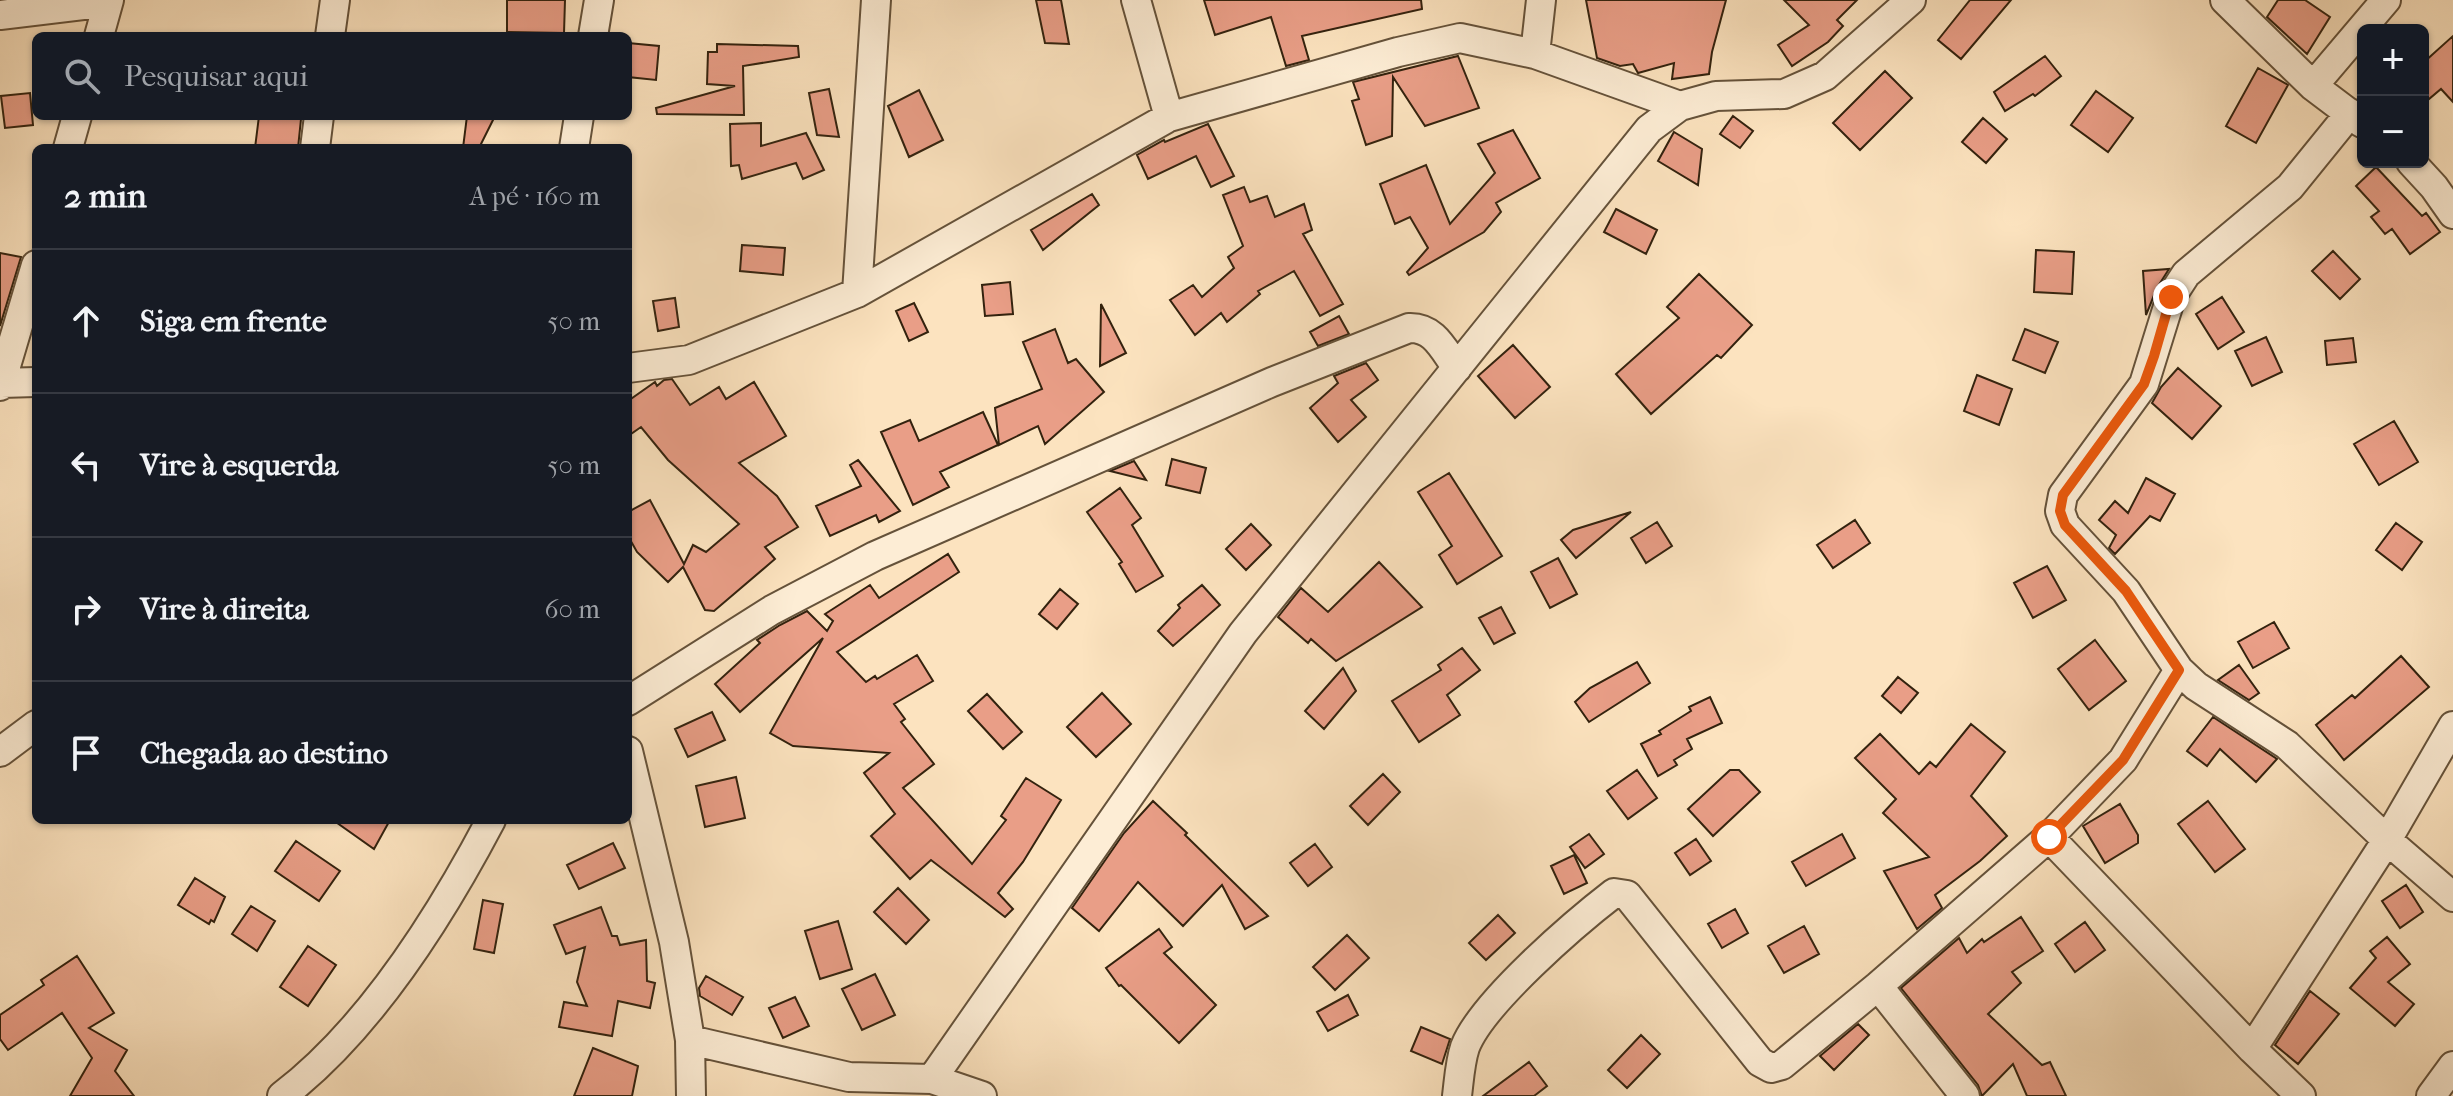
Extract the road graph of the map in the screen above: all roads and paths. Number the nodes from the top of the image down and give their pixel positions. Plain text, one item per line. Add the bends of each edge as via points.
1 (335, 0) edge
2 (599, 0) edge
3 (876, 0) edge
4 (1136, 0) edge
5 (1541, 0) edge
6 (1911, 0) edge
7 (2225, 0) edge
8 (2386, 0) edge
9 (108, 1) edge
10 (0, 15) edge
11 (100, 32) edge
12 (331, 32) edge
13 (594, 32) edge
14 (1535, 54) junction
15 (2313, 86) junction
16 (1680, 106) junction
17 (1169, 117) junction
18 (2356, 118) edge
19 (76, 120) edge
20 (318, 120) edge
21 (578, 120) edge
22 (69, 144) edge
23 (316, 144) edge
24 (575, 144) edge
25 (2417, 168) edge
26 (2453, 214) edge
27 (32, 278) edge
28 (857, 293) junction
29 (632, 367) edge
30 (1457, 368) junction
31 (32, 382) edge
32 (0, 385) edge
33 (2179, 670) junction
34 (632, 698) edge
35 (2453, 726) edge
36 (32, 728) edge
37 (0, 752) edge
38 (632, 768) edge
39 (489, 824) edge
40 (2049, 837) junction
41 (2387, 840) junction
42 (2453, 897) edge
43 (1878, 986) junction
44 (690, 1040) junction
45 (2252, 1049) junction
46 (2453, 1066) edge
47 (932, 1079) junction
48 (282, 1096) edge
49 (691, 1096) edge
50 (982, 1096) edge
51 (1457, 1096) edge
52 (1965, 1096) edge
53 (2301, 1096) edge
54 (2431, 1096) edge

1 - 12 street
2 - 13 street
3 - 28 street
4 - 17 street
5 - 14 street
6 - 16 street via 1825,76 1784,94 1716,96
7 - 15 street
8 - 15 street
9 - 10 street
9 - 11 street
14 - 16 street
14 - 17 street via 1460,38
15 - 18 street
16 - 30 street via 1649,129
17 - 28 street
18 - 33 street via 2290,187 2186,274 2171,297 2144,384 2063,495 2060,511 2065,525 2126,591
19 - 22 street
20 - 23 street
21 - 24 street
25 - 26 street
27 - 32 street
28 - 29 street via 689,360
30 - 34 street via 1421,327 1272,382 875,556 772,610
30 - 47 street via 1243,633
31 - 32 street
33 - 40 street via 2123,760
33 - 41 street via 2287,745
35 - 41 street
36 - 37 street
38 - 44 street via 674,942
39 - 48 street via 384,993
40 - 43 street
40 - 45 street
41 - 42 street
41 - 45 street
43 - 51 street via 1782,1065 1771,1068 1760,1062 1627,895 1614,893 1515,981 1474,1029 1464,1049
43 - 52 street
44 - 47 street via 849,1077
44 - 49 street
45 - 53 street
46 - 54 street
47 - 50 street

